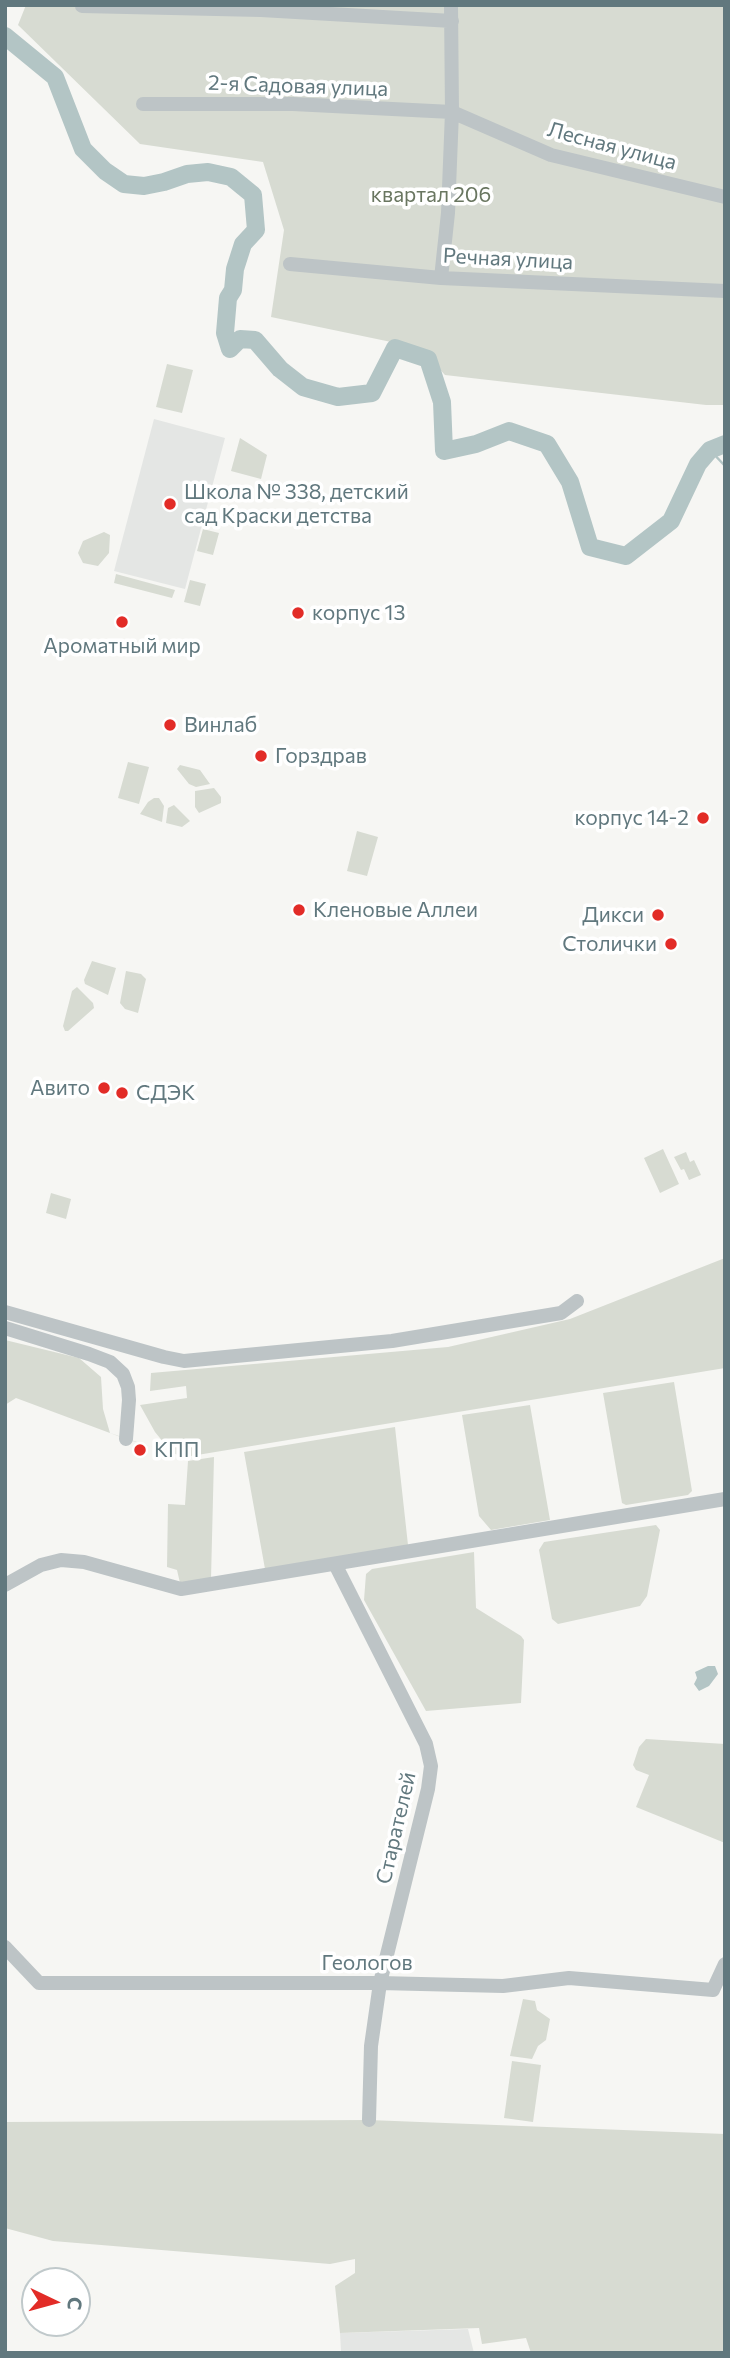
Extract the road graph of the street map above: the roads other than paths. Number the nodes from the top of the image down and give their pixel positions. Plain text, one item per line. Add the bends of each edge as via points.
1 (452, 5) edge
2 (82, 6) edge
3 (452, 21) junction
4 (143, 104) dead end
5 (452, 113) junction
6 (725, 197) edge
7 (290, 264) dead end
8 (442, 278) junction
9 (725, 291) edge
10 (578, 1301) dead end
11 (5, 1312) edge
12 (5, 1328) edge
13 (126, 1439) dead end
14 (725, 1499) edge
15 (335, 1564) junction
16 (5, 1584) edge
17 (5, 1947) edge
18 (725, 1964) edge
19 (380, 1983) junction
20 (369, 2120) dead end

1 - 3 street
2 - 3 street
3 - 5 street
4 - 5 street, 2-я Садовая улица via 293,104
5 - 6 street, Лесная улица via 551,155
5 - 8 street
7 - 8 street, Речная улица
8 - 9 street, Речная улица
10 - 11 street via 561,1312 392,1341 184,1361
12 - 13 street via 110,1362 123,1374 128,1387
14 - 15 street
15 - 16 street via 181,1589 61,1560
15 - 19 street, Старателей via 426,1744 431,1766
17 - 19 street, Геологов via 39,1983
18 - 19 street, Геологов via 713,1990 569,1978 516,1986
19 - 20 street, Старателей via 371,2046

